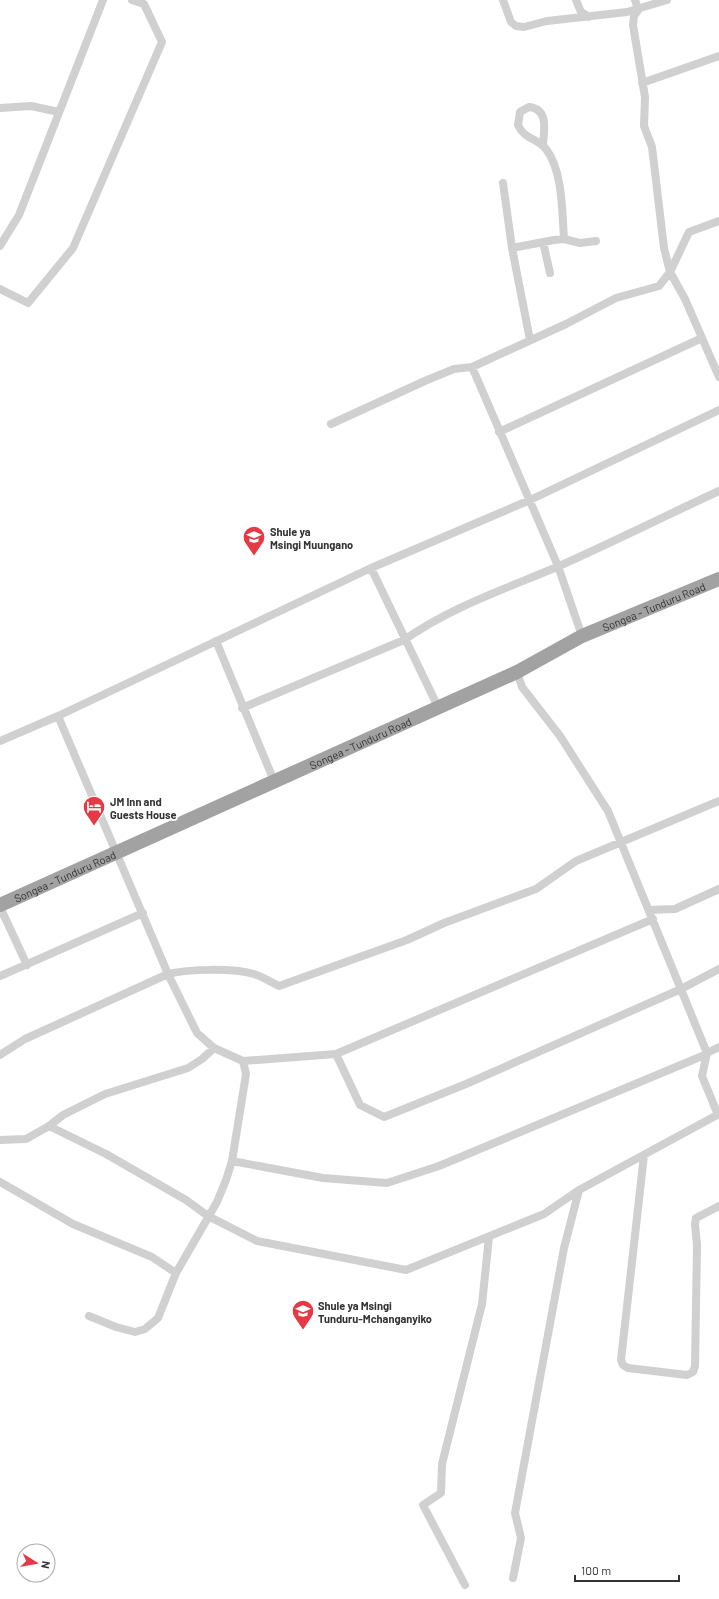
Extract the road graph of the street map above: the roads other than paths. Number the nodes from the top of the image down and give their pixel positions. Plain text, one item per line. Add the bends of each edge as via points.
1 (103, 0) edge
2 (132, 0) edge
3 (503, 0) edge
4 (576, 0) edge
5 (635, 0) edge
6 (667, 0) edge
7 (638, 9) junction
8 (589, 17) junction
9 (719, 56) edge
10 (642, 84) junction
11 (0, 108) edge
12 (59, 112) junction
13 (543, 145) junction
14 (503, 183) dead end
15 (719, 221) edge
16 (564, 239) junction
17 (596, 241) dead end
18 (543, 242) junction
19 (0, 246) edge
20 (512, 248) junction
21 (670, 272) junction
22 (550, 273) dead end
23 (0, 289) edge
24 (702, 338) junction
25 (530, 340) junction
26 (472, 367) junction
27 (719, 377) edge
28 (719, 410) edge
29 (331, 424) dead end
30 (499, 432) junction
31 (719, 491) edge
32 (530, 500) junction
33 (558, 566) junction
34 (371, 568) junction
35 (719, 579) edge
36 (582, 636) junction
37 (404, 640) junction
38 (216, 641) junction
39 (517, 672) junction
40 (438, 707) junction
41 (242, 708) junction
42 (58, 716) junction
43 (0, 741) edge
44 (274, 781) junction
45 (719, 801) edge
46 (621, 843) junction
47 (116, 852) junction
48 (719, 889) edge
49 (0, 906) edge
50 (649, 910) junction
51 (143, 913) junction
52 (653, 919) junction
53 (27, 965) junction
54 (719, 969) edge
55 (168, 974) junction
56 (0, 976) edge
57 (681, 989) junction
58 (719, 1047) edge
59 (214, 1048) junction
60 (707, 1053) junction
61 (336, 1054) junction
62 (0, 1055) edge
63 (243, 1061) junction
64 (718, 1115) edge
65 (49, 1126) junction
66 (0, 1140) edge
67 (644, 1155) junction
68 (232, 1161) junction
69 (0, 1182) edge
70 (578, 1190) junction
71 (719, 1206) edge
72 (208, 1216) junction
73 (489, 1237) junction
74 (176, 1273) junction
75 (89, 1316) dead end
76 (513, 1578) dead end
77 (465, 1585) dead end

1 - 12 street
2 - 23 street via 144,4 162,42 73,248 28,303
3 - 8 street via 508,18 516,26
4 - 8 street via 581,12
5 - 7 street
6 - 7 street
7 - 8 street
7 - 10 street via 633,25
9 - 10 street
10 - 21 street via 645,97 644,126 652,147 664,248
11 - 12 street via 31,106
12 - 19 street via 19,215
13 - 13 street via 524,134 518,125 520,112 529,107 539,110 544,118
13 - 16 street via 553,161 560,188
14 - 20 street
15 - 21 street via 689,232
16 - 17 street via 580,243
16 - 18 street
18 - 20 street
18 - 22 street
20 - 25 street
21 - 24 street
21 - 25 street via 658,286 616,298
24 - 27 street
24 - 30 street
25 - 26 street
26 - 29 street via 454,369
26 - 30 street
28 - 32 street
30 - 32 street
31 - 33 street
32 - 33 street
32 - 34 street
33 - 36 street
33 - 37 street via 451,611
34 - 37 street
34 - 38 street
35 - 36 highway, Songea - Tunduru Road
36 - 39 highway, Songea - Tunduru Road
37 - 40 street
37 - 41 street
38 - 41 street
38 - 42 street
39 - 40 highway, Songea - Tunduru Road
39 - 46 street via 522,687 560,736 608,811
40 - 44 highway, Songea - Tunduru Road
41 - 44 street
42 - 43 street
42 - 47 street
44 - 47 highway, Songea - Tunduru Road
45 - 46 street
46 - 50 street
46 - 55 street via 576,862 536,889 280,986 253,974 216,970 184,970
47 - 49 highway, Songea - Tunduru Road
47 - 51 street
48 - 50 street via 675,909
49 - 53 street
50 - 52 street
51 - 53 street
51 - 55 street
52 - 57 street
52 - 61 street
53 - 56 street
54 - 57 street
55 - 59 street via 198,1033
55 - 62 street via 25,1039
57 - 60 street
57 - 61 street via 466,1084 384,1117 360,1105
58 - 60 street
59 - 63 street
59 - 65 street via 188,1068 105,1094 63,1115
60 - 64 street via 702,1076
60 - 68 street via 439,1166 387,1183 323,1178
61 - 63 street
63 - 68 street via 246,1074
64 - 67 street
65 - 66 street via 26,1139
65 - 72 street via 106,1154 186,1200
67 - 70 street
67 - 71 street via 621,1360 628,1368 687,1374 693,1372 697,1245 695,1224 696,1218
68 - 72 street via 226,1180
69 - 74 street via 73,1224 152,1257
70 - 73 street via 544,1214
70 - 76 street via 564,1248 514,1513 521,1538
72 - 73 street via 257,1241 406,1270
72 - 74 street
73 - 77 street via 482,1304 442,1464 441,1493 423,1505
74 - 75 street via 158,1318 146,1329 135,1332

